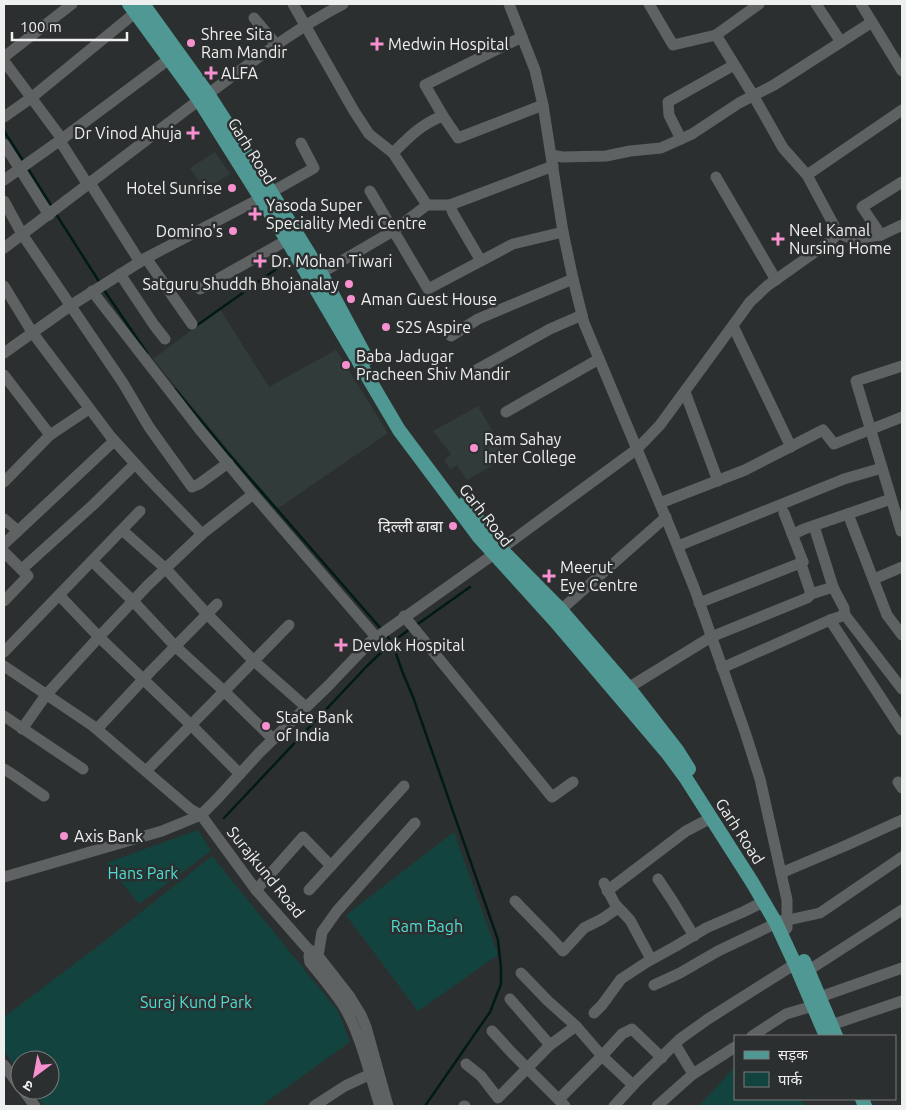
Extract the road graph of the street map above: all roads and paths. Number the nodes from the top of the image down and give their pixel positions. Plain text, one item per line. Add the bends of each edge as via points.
1 (72, 4) edge
2 (293, 4) edge
3 (343, 4) edge
4 (509, 4) edge
5 (649, 4) edge
6 (759, 4) edge
7 (816, 4) edge
8 (861, 4) edge
9 (138, 6) edge
10 (254, 18) dead end
11 (872, 22) junction
12 (305, 26) junction
13 (716, 35) junction
14 (522, 37) junction
15 (841, 42) junction
16 (276, 44) junction
17 (4, 57) edge
18 (169, 59) junction
19 (4, 61) edge
20 (734, 65) junction
21 (902, 71) edge
22 (190, 78) junction
23 (753, 95) junction
24 (203, 97) junction
25 (31, 98) junction
26 (543, 105) junction
27 (902, 110) edge
28 (443, 116) junction
29 (4, 117) edge
30 (681, 139) junction
31 (61, 140) junction
32 (302, 143) dead end
33 (4, 144) edge
34 (393, 153) junction
35 (553, 160) junction
36 (23, 166) junction
37 (807, 175) junction
38 (716, 178) dead end
39 (4, 180) edge
40 (902, 182) edge
41 (89, 184) junction
42 (370, 191) dead end
43 (266, 195) junction
44 (4, 201) edge
45 (427, 205) junction
46 (450, 205) junction
47 (49, 214) junction
48 (902, 225) edge
49 (393, 231) junction
50 (563, 232) junction
51 (838, 233) junction
52 (22, 234) junction
53 (881, 235) junction
54 (288, 240) junction
55 (4, 248) edge
56 (143, 260) junction
57 (481, 261) junction
58 (120, 274) junction
59 (316, 276) junction
60 (573, 278) junction
61 (776, 280) junction
62 (4, 286) edge
63 (200, 289) dead end
64 (94, 290) junction
65 (70, 306) junction
66 (582, 315) junction
67 (192, 324) dead end
68 (732, 326) junction
69 (32, 332) junction
70 (452, 336) dead end
71 (165, 339) dead end
72 (4, 353) edge
73 (599, 359) junction
74 (902, 366) edge
75 (471, 373) dead end
76 (4, 375) edge
77 (685, 392) junction
78 (89, 409) junction
79 (506, 412) dead end
80 (902, 417) edge
81 (870, 430) junction
82 (50, 435) junction
83 (114, 441) junction
84 (791, 446) junction
85 (637, 449) junction
86 (228, 463) junction
87 (135, 464) junction
88 (882, 468) junction
89 (718, 481) junction
90 (4, 482) edge
91 (253, 494) junction
92 (891, 499) junction
93 (660, 503) junction
94 (140, 511) dead end
95 (784, 513) dead end
96 (848, 514) junction
97 (666, 517) junction
98 (4, 519) edge
99 (814, 526) junction
100 (122, 530) junction
101 (18, 531) junction
102 (902, 531) edge
103 (202, 534) junction
104 (792, 534) junction
105 (4, 544) edge
106 (678, 546) junction
107 (4, 552) edge
108 (497, 552) junction
109 (92, 561) junction
110 (803, 562) junction
111 (902, 567) edge
112 (166, 569) junction
113 (22, 570) junction
114 (874, 579) junction
115 (832, 587) junction
116 (811, 594) junction
117 (59, 595) junction
118 (4, 601) edge
119 (133, 601) junction
120 (699, 603) junction
121 (217, 604) dead end
122 (208, 614) junction
123 (557, 614) junction
124 (845, 615) junction
125 (404, 616) junction
126 (830, 620) junction
127 (289, 625) dead end
128 (902, 635) edge
129 (99, 637) junction
130 (376, 637) junction
131 (711, 637) junction
132 (175, 646) junction
133 (4, 652) edge
134 (254, 660) junction
135 (4, 666) edge
136 (722, 668) junction
137 (144, 679) junction
138 (628, 688) junction
139 (902, 689) edge
140 (224, 691) junction
141 (46, 695) junction
142 (306, 707) junction
143 (4, 716) edge
144 (191, 725) junction
145 (22, 728) junction
146 (97, 729) junction
147 (902, 729) edge
148 (273, 739) junction
149 (664, 741) junction
150 (4, 769) edge
151 (83, 769) dead end
152 (146, 771) junction
153 (687, 772) junction
154 (240, 774) junction
155 (573, 782) dead end
156 (404, 786) dead end
157 (44, 796) dead end
158 (200, 815) junction
159 (711, 818) junction
160 (902, 820) edge
161 (414, 823) dead end
162 (728, 836) junction
163 (902, 857) edge
164 (331, 866) junction
165 (781, 873) junction
166 (4, 877) edge
167 (658, 879) dead end
168 (256, 890) junction
169 (309, 890) dead end
170 (515, 901) dead end
171 (763, 902) junction
172 (618, 908) junction
173 (902, 910) edge
174 (783, 925) junction
175 (694, 936) junction
176 (314, 959) junction
177 (651, 959) junction
178 (796, 964) junction
179 (902, 968) edge
180 (809, 970) junction
181 (521, 973) dead end
182 (654, 985) dead end
183 (510, 999) dead end
184 (817, 1002) junction
185 (902, 1002) edge
186 (594, 1013) dead end
187 (576, 1026) junction
188 (492, 1031) dead end
189 (831, 1032) edge
190 (754, 1035) edge
191 (675, 1044) junction
192 (550, 1045) junction
193 (734, 1048) edge
194 (602, 1056) junction
195 (662, 1058) junction
196 (466, 1064) dead end
197 (528, 1068) junction
198 (374, 1072) junction
199 (693, 1074) junction
200 (633, 1085) junction
201 (562, 1103) edge
202 (314, 1106) edge
203 (380, 1106) edge
204 (388, 1106) edge
205 (614, 1106) edge
206 (657, 1106) edge

1 - 17 street
2 - 12 street
3 - 12 street
4 - 14 street
5 - 13 street via 672,45
6 - 13 street
7 - 15 street
8 - 11 street
9 - 18 main road, Garh Road
9 - 22 main road, Garh Road
9 - 25 street
10 - 16 street
11 - 15 street
11 - 21 street
12 - 16 street
12 - 34 street via 369,134
13 - 20 street
14 - 26 street via 535,70
14 - 28 street via 425,85
15 - 23 street
16 - 24 street
18 - 22 main road, Garh Road
18 - 31 street
19 - 25 street
20 - 23 street
20 - 30 street via 668,102 669,115
22 - 24 main road, Garh Road
23 - 30 street
23 - 37 street via 783,148
24 - 41 street
24 - 43 main road, Garh Road
25 - 29 street
25 - 31 street
26 - 28 street via 458,138
26 - 35 street
27 - 37 street
28 - 34 street via 416,130
30 - 35 street via 661,148
31 - 36 street
31 - 41 street
32 - 43 street via 314,168
33 - 36 street
34 - 45 street
35 - 46 street
35 - 50 street
36 - 39 street
36 - 47 street
37 - 51 street
38 - 61 street
40 - 53 street via 862,207
41 - 47 street
41 - 56 street
42 - 49 street
43 - 54 main road, Garh Road
43 - 56 street
43 - 59 main road, Garh Road
44 - 52 street
45 - 46 street
45 - 49 street
46 - 57 street
47 - 52 street
48 - 53 street
49 - 57 street via 428,289
49 - 59 street
50 - 57 street via 513,244
50 - 60 street
51 - 53 street via 852,238
51 - 61 street
52 - 55 street
52 - 65 street
54 - 59 main road, Garh Road
54 - 63 street
56 - 58 street
56 - 67 street
58 - 64 street
58 - 71 street
59 - 108 main road, Garh Road via 403,427
60 - 66 street
60 - 70 street via 478,319
61 - 68 street via 750,302
62 - 69 street
64 - 65 street
64 - 86 street
65 - 69 street
65 - 86 street via 192,487
66 - 73 street
66 - 75 street
68 - 77 street
68 - 84 street
69 - 72 street
69 - 78 street
73 - 79 street
73 - 85 street
74 - 81 street via 856,381
76 - 82 street
77 - 85 street
77 - 89 street
78 - 82 street
78 - 83 street
80 - 81 street
81 - 84 street via 834,444 823,430
81 - 88 street
82 - 90 street
83 - 87 street
83 - 101 street
84 - 89 street
85 - 93 street
85 - 108 street
86 - 91 street
87 - 103 street
87 - 113 street
88 - 92 street
88 - 106 street via 844,479
89 - 93 street
91 - 103 street
91 - 130 street
92 - 96 street
92 - 102 street
93 - 97 street
94 - 100 street
95 - 104 street
96 - 99 street
96 - 114 street
97 - 106 street
97 - 123 street
98 - 101 street
99 - 104 street
99 - 115 street
100 - 109 street
100 - 112 street
101 - 105 street
103 - 112 street
104 - 110 street
106 - 120 street
107 - 113 street
108 - 123 main road, Garh Road
108 - 125 street
109 - 117 street
109 - 119 street
110 - 116 street via 800,564
110 - 120 street
111 - 114 street
112 - 119 street
112 - 122 street
113 - 118 street via 28,576
114 - 128 street via 888,615
115 - 116 street
115 - 124 street
116 - 131 street
117 - 129 street
117 - 133 street
119 - 129 street
119 - 132 street
120 - 131 street
121 - 122 street
122 - 132 street
122 - 134 street
123 - 138 main road, Garh Road
123 - 149 main road, Garh Road
124 - 126 street
124 - 139 street
125 - 130 street
125 - 155 street via 552,797
126 - 136 street
126 - 147 street
127 - 134 street
129 - 137 street
129 - 141 street
130 - 142 street
131 - 136 street
131 - 138 street
132 - 137 street
132 - 140 street
134 - 140 street
134 - 142 street
135 - 141 street, Surajkund Road
136 - 165 street via 760,779
137 - 144 street
137 - 146 street
138 - 149 main road, Garh Road
140 - 144 street
140 - 148 street
141 - 145 street
141 - 146 street, Surajkund Road
142 - 148 street
143 - 145 street
144 - 152 street
144 - 154 street
145 - 151 street
146 - 152 street, Surajkund Road
148 - 154 street
149 - 153 main road, Garh Road
150 - 157 street
152 - 158 street, Surajkund Road
153 - 159 main road, Garh Road
153 - 162 main road, Garh Road
154 - 158 street
156 - 164 street
158 - 166 street via 162,831
158 - 168 street, Surajkund Road
159 - 162 main road, Garh Road
159 - 172 street via 686,831 606,887
160 - 165 street
161 - 176 street via 337,911 322,932
162 - 171 main road, Garh Road
162 - 174 main road, Garh Road
163 - 174 street via 820,913
164 - 168 street via 302,837
164 - 169 street
165 - 174 street via 787,900
167 - 175 street
168 - 176 street, Surajkund Road
170 - 172 street via 563,951 584,928
171 - 174 main road, Garh Road
171 - 175 street
172 - 177 street via 630,920
173 - 180 street
174 - 178 main road, Garh Road
174 - 180 main road, Garh Road
174 - 182 street via 718,951
175 - 177 street
176 - 198 street via 343,1005
177 - 186 street via 620,979
178 - 184 main road, Garh Road
178 - 191 street via 708,1019
179 - 184 street
180 - 184 main road, Garh Road
181 - 187 street
183 - 192 street
184 - 189 main road, Garh Road
184 - 190 street via 786,1014
185 - 189 street
187 - 192 street
187 - 194 street
188 - 197 street
191 - 195 street
191 - 199 street
192 - 197 street
193 - 199 street
194 - 195 street via 622,1034 632,1029
194 - 200 street
194 - 201 street
195 - 200 street
196 - 197 street via 481,1076 498,1098
197 - 201 street
198 - 202 street
198 - 203 street
198 - 204 street
199 - 206 street
200 - 205 street

